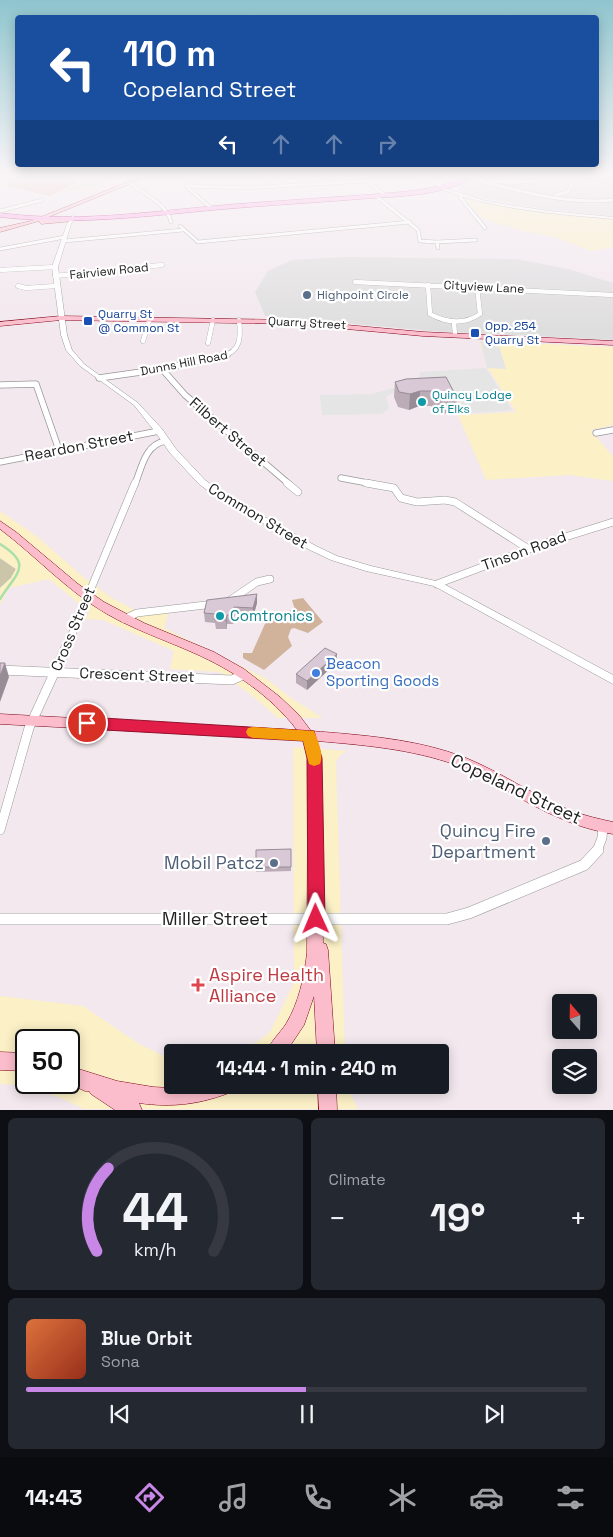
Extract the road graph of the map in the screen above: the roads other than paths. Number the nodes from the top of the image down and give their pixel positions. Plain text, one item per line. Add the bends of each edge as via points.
1 (13, 226) edge
2 (69, 226) edge
3 (180, 226) dead end
4 (370, 226) edge
5 (414, 226) edge
6 (0, 230) edge
7 (183, 230) junction
8 (65, 239) junction
9 (476, 240) dead end
10 (437, 242) junction
11 (438, 248) dead end
12 (0, 249) edge
13 (162, 265) dead end
14 (55, 267) junction
15 (0, 270) edge
16 (55, 276) junction
17 (355, 282) dead end
18 (428, 285) junction
19 (18, 286) dead end
20 (56, 286) junction
21 (477, 287) junction
22 (613, 295) edge
23 (61, 318) junction
24 (150, 318) junction
25 (213, 320) junction
26 (239, 320) junction
27 (454, 322) junction
28 (0, 324) edge
29 (455, 335) junction
30 (143, 341) dead end
31 (208, 343) dead end
32 (613, 343) edge
33 (162, 369) junction
34 (99, 378) junction
35 (0, 384) edge
36 (159, 430) junction
37 (613, 430) edge
38 (596, 433) dead end
39 (165, 441) junction
40 (59, 450) junction
41 (0, 462) edge
42 (341, 478) dead end
43 (298, 492) dead end
44 (613, 522) edge
45 (0, 524) edge
46 (527, 548) junction
47 (270, 579) dead end
48 (437, 584) junction
49 (87, 596) junction
50 (124, 619) junction
51 (0, 670) edge
52 (55, 672) junction
53 (243, 675) junction
54 (613, 680) edge
55 (0, 719) edge
56 (32, 720) junction
57 (308, 735) junction
58 (608, 827) edge
59 (0, 830) edge
60 (0, 919) edge
61 (316, 919) junction
62 (281, 1044) edge
63 (326, 1044) edge
64 (0, 1060) edge
65 (15, 1061) edge
66 (80, 1079) edge
67 (80, 1080) edge
68 (198, 1094) edge
69 (327, 1094) edge
70 (133, 1110) edge
71 (328, 1110) edge

1 - 6 main road
2 - 8 street, Common Street
3 - 7 street
4 - 7 street via 198,242
5 - 10 street via 420,241
7 - 8 street
8 - 12 street
8 - 14 street, Common Street
9 - 10 street
10 - 11 street
13 - 16 street, Fairview Road
14 - 15 street
14 - 16 street, Common Street
16 - 20 street, Common Street
17 - 18 street, Cityview Lane
18 - 21 street, Cityview Lane
18 - 27 street via 430,314
19 - 20 street
20 - 23 street, Common Street
21 - 22 street, Cityview Lane
21 - 27 street via 480,314 474,319
23 - 24 main road, Quarry Street
23 - 28 main road, Quarry Street
23 - 34 street, Common Street via 73,357
24 - 25 main road, Quarry Street
24 - 30 street
25 - 26 main road, Quarry Street
25 - 31 street
26 - 29 main road, Quarry Street
26 - 33 street, Dunns Hill Road via 240,344 231,354
27 - 29 street
29 - 32 main road, Quarry Street
33 - 34 street, Dunns Hill Road
33 - 43 street, Filbert Street via 185,395
34 - 36 street, Common Street via 129,397
35 - 40 street via 36,384
36 - 39 street, Common Street
36 - 40 street, Reardon Street
37 - 38 street
39 - 48 street, Common Street via 186,466 221,496 312,548 369,569
39 - 49 street, Cross Street via 150,448
40 - 41 street, Reardon Street
42 - 46 street via 394,488 401,498 417,502 455,502
44 - 46 street, Tinson Road
45 - 49 main road
46 - 48 street, Tinson Road
47 - 50 street via 254,584 228,601 137,613
48 - 54 street, Common Street
49 - 50 main road
49 - 52 street, Cross Street
50 - 53 main road via 210,655
51 - 52 street, Crescent Street
52 - 53 street, Crescent Street via 228,680
52 - 56 street, Cross Street
53 - 57 main road via 279,703
55 - 56 main road, Copeland Street
56 - 57 main road, Copeland Street
56 - 59 street, Cross Street
57 - 58 main road, Copeland Street via 355,739 448,756 482,770 552,809
57 - 61 main road via 314,758
58 - 61 street, Miller Street via 596,854 584,866 461,916
60 - 61 street, Miller Street
61 - 62 main road via 314,968 307,995 296,1023
61 - 63 main road via 323,977
64 - 65 main road
66 - 68 main road via 168,1098
67 - 70 main road
69 - 71 main road

